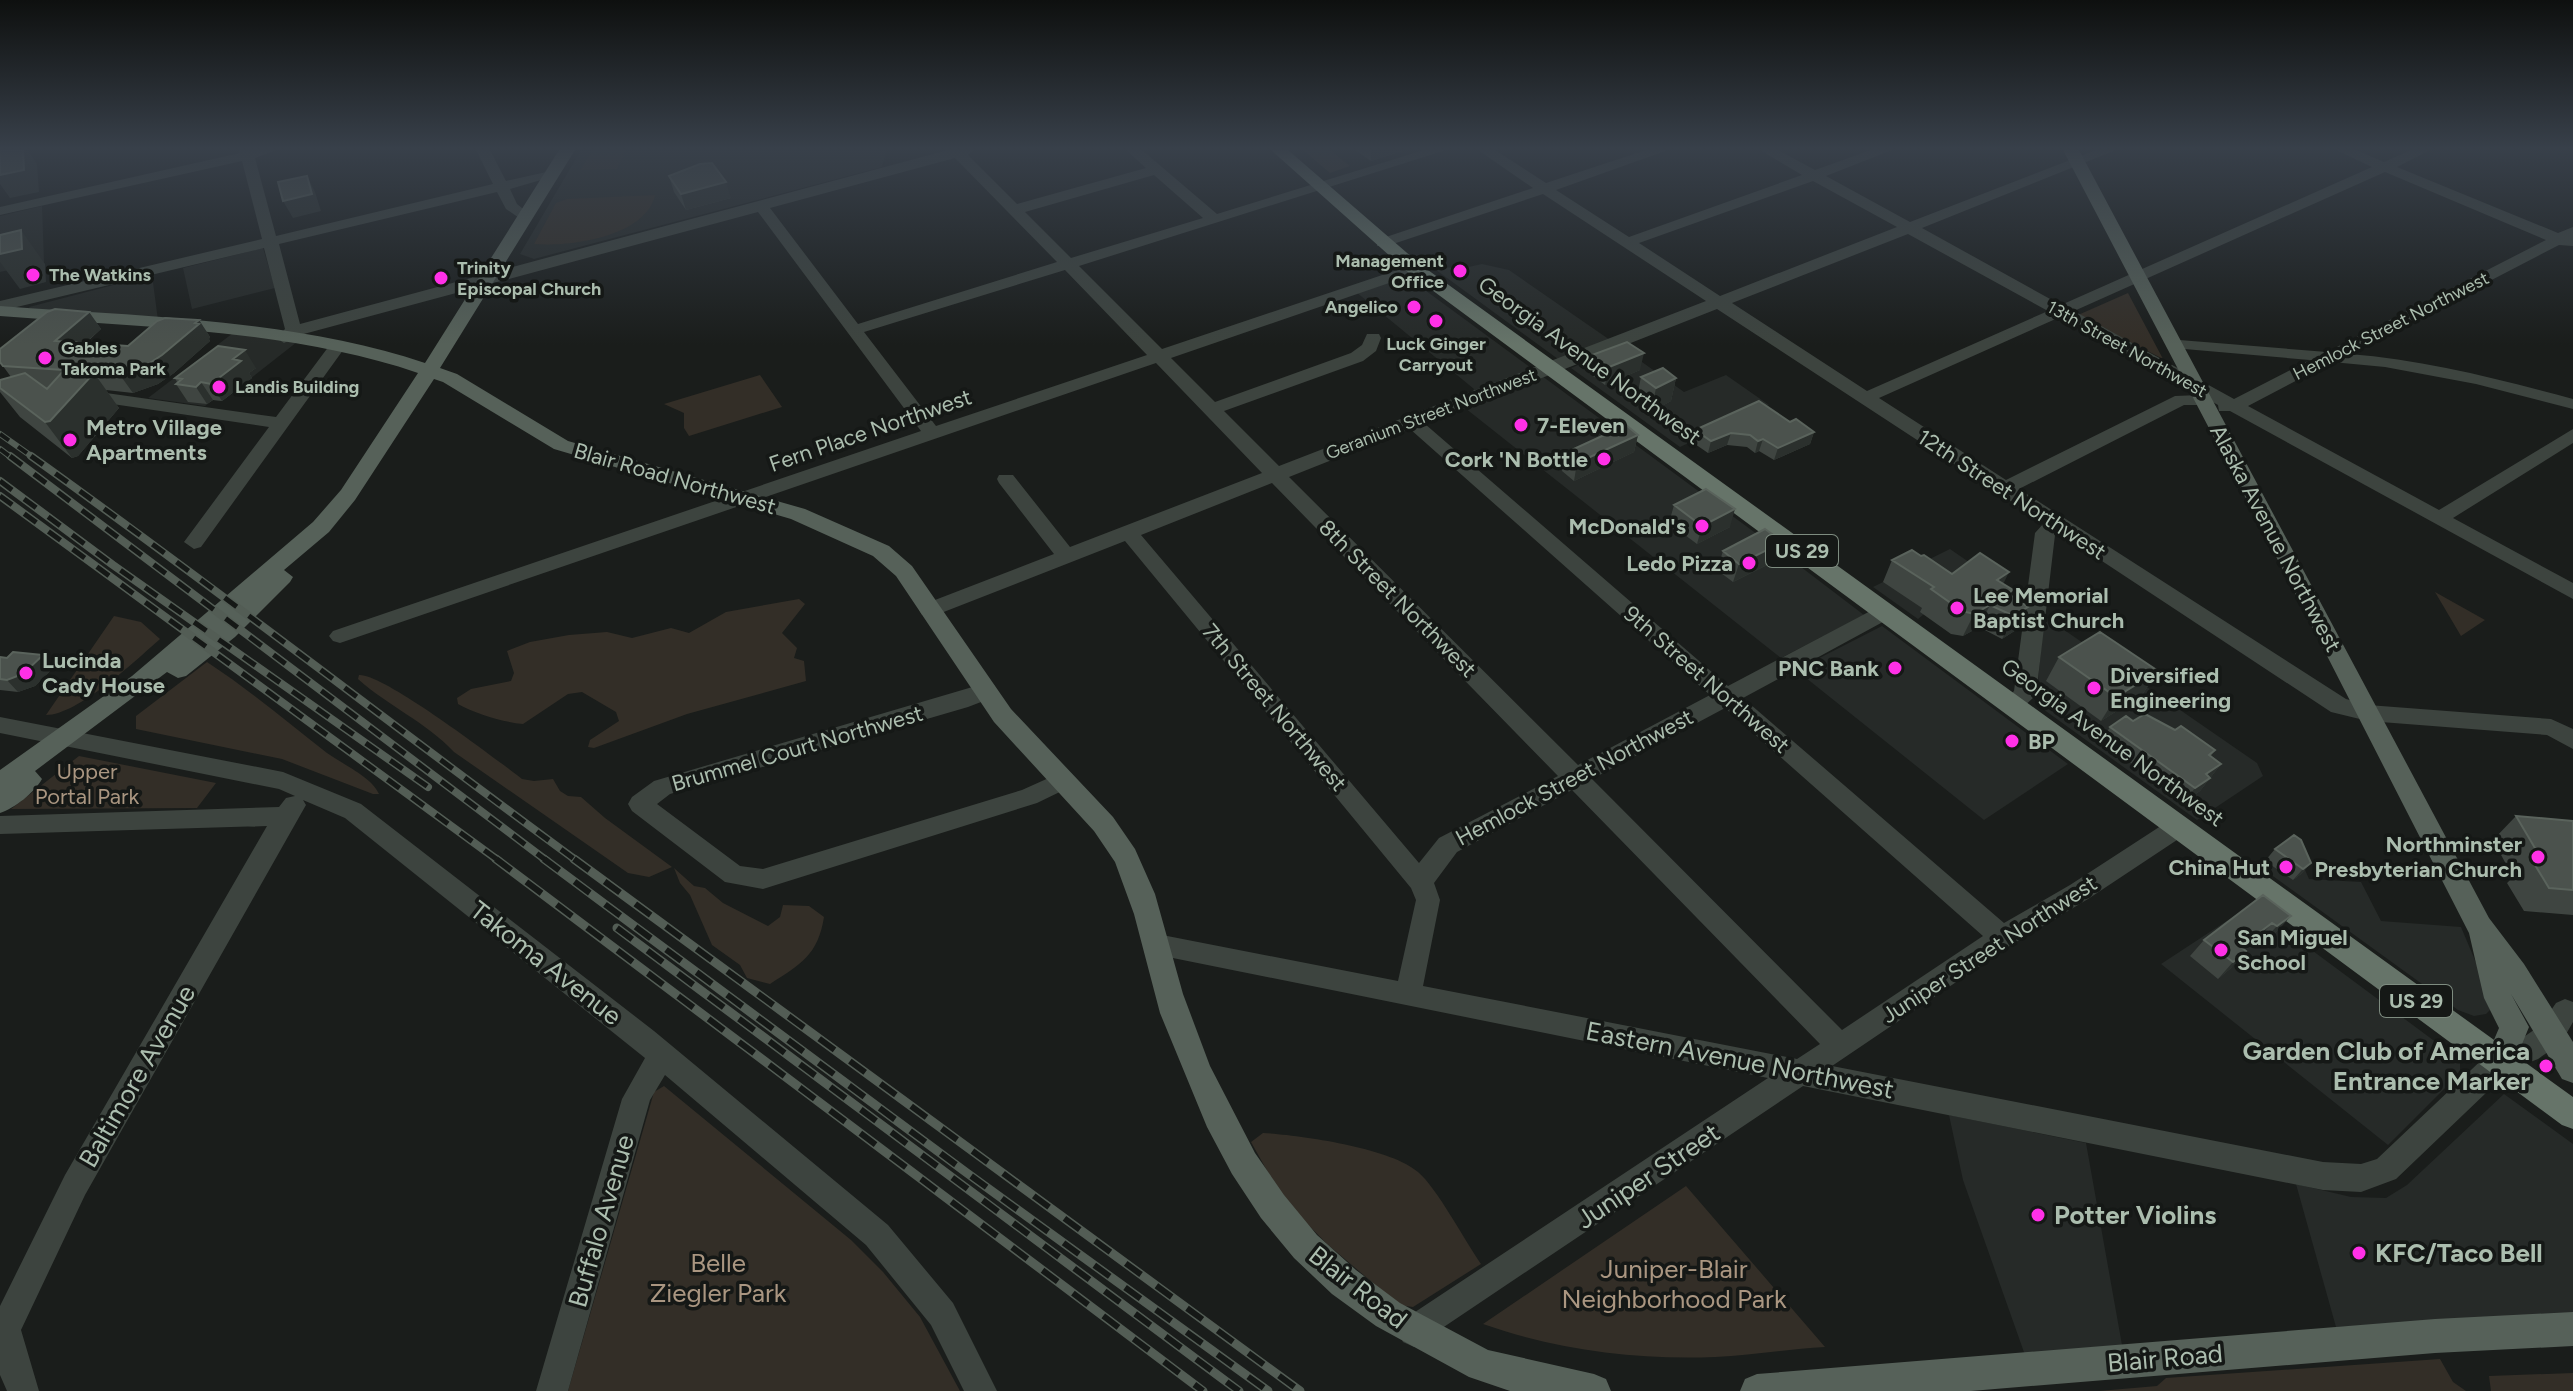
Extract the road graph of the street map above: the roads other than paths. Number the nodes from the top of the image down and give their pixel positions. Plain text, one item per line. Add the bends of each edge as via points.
1 (263, 215) edge
2 (377, 215) edge
3 (522, 215) edge
4 (727, 215) edge
5 (768, 215) edge
6 (1019, 215) edge
7 (1209, 215) edge
8 (1227, 215) edge
9 (1350, 215) edge
10 (1466, 215) edge
11 (1583, 215) edge
12 (1704, 215) edge
13 (1884, 215) edge
14 (1938, 215) edge
15 (2105, 215) edge
16 (2277, 215) edge
17 (2507, 215) edge
18 (525, 217) joint
19 (1214, 219) junction
20 (1908, 228) junction
21 (2568, 239) edge
22 (270, 240) junction
23 (1382, 243) junction
24 (1626, 243) junction
25 (1068, 264) junction
26 (1415, 269) junction
27 (2138, 277) junction
28 (486, 279) junction
29 (1718, 302) junction
30 (2, 307) edge
31 (2060, 312) junction
32 (854, 330) junction
33 (289, 334) junction
34 (1373, 338) dead end
35 (2173, 343) junction
36 (338, 346) junction
37 (2335, 355) junction
38 (1159, 357) junction
39 (1549, 368) junction
40 (428, 370) junction
41 (66, 395) edge
42 (2201, 397) junction
43 (1865, 398) junction
44 (2573, 404) edge
45 (2233, 407) junction
46 (1212, 409) junction
47 (1412, 422) junction
48 (280, 423) junction
49 (932, 434) junction
50 (2573, 435) edge
51 (1276, 475) junction
52 (1006, 479) dead end
53 (2003, 489) junction
54 (744, 498) junction
55 (2438, 519) junction
56 (2057, 523) junction
57 (1128, 532) junction
58 (194, 542) dead end
59 (1066, 556) junction
60 (2573, 592) edge
61 (929, 610) junction
62 (1885, 612) junction
63 (340, 636) dead end
64 (986, 691) junction
65 (1726, 696) junction
66 (2011, 705) junction
67 (2368, 713) junction
68 (2573, 718) edge
69 (0, 725) edge
70 (2551, 727) junction
71 (74, 740) junction
72 (2573, 740) edge
73 (1574, 776) junction
74 (1062, 781) junction
75 (0, 783) edge
76 (307, 789) junction
77 (0, 803) edge
78 (285, 816) junction
79 (0, 825) edge
80 (2178, 827) junction
81 (1422, 883) junction
82 (2002, 937) junction
83 (1157, 945) junction
84 (1408, 995) junction
85 (2548, 1019) edge
86 (1840, 1046) junction
87 (663, 1056) junction
88 (2500, 1061) junction
89 (2573, 1069) edge
90 (1801, 1072) junction
91 (2573, 1115) edge
92 (2573, 1329) edge
93 (1414, 1331) junction
94 (3, 1334) edge
95 (23, 1391) edge
96 (552, 1391) edge
97 (981, 1391) edge
98 (1594, 1391) edge
99 (1757, 1391) edge

1 - 22 street
2 - 22 street
3 - 18 street
4 - 28 street
5 - 32 street
6 - 25 street, 8th Street Northwest
7 - 19 street
8 - 19 street
9 - 23 highway, Georgia Avenue Northwest / US 29
10 - 23 street
11 - 24 street, 12th Street Northwest
12 - 24 street
13 - 20 street, 13th Street Northwest
14 - 20 street, Geranium Street Northwest
15 - 27 main road, Alaska Avenue Northwest
16 - 27 street
17 - 21 street
18 - 28 main road
19 - 25 street
20 - 29 street, Geranium Street Northwest
20 - 31 street, 13th Street Northwest
21 - 37 street, Hemlock Street Northwest
22 - 30 street
22 - 33 street
23 - 26 highway, Georgia Avenue Northwest / US 29
24 - 29 street, 12th Street Northwest
25 - 32 street
25 - 38 street, 8th Street Northwest
26 - 38 street, Fern Place Northwest
26 - 39 highway, Georgia Avenue Northwest / US 29
27 - 31 street
27 - 35 main road, Alaska Avenue Northwest
28 - 33 street
28 - 40 main road
29 - 39 street, Geranium Street Northwest
29 - 43 street, 12th Street Northwest
30 - 33 main road, Blair Road Northwest
31 - 42 street, 13th Street Northwest
31 - 43 street
32 - 49 street
33 - 36 main road, Blair Road Northwest
34 - 46 street via 1357,357
35 - 37 street
35 - 42 main road, Alaska Avenue Northwest
36 - 40 main road, Blair Road Northwest
36 - 48 street
37 - 44 street via 2463,376
37 - 45 street, Hemlock Street Northwest
38 - 46 street, 8th Street Northwest
38 - 49 street, Fern Place Northwest
39 - 47 street, Geranium Street Northwest
39 - 62 highway, Georgia Avenue Northwest / US 29
40 - 54 main road, Blair Road Northwest via 561,445
40 - 71 main road via 348,495 303,545 286,573 227,631
41 - 48 street
42 - 45 street, Hemlock Street Northwest
42 - 53 street, Hemlock Street Northwest via 2181,400
42 - 67 main road, Alaska Avenue Northwest
43 - 53 street, 12th Street Northwest
45 - 55 street, 13th Street Northwest
46 - 51 street, 8th Street Northwest
47 - 51 street, Geranium Street Northwest
47 - 65 street, 9th Street Northwest
48 - 58 street
49 - 54 street, Fern Place Northwest
50 - 55 street
51 - 57 street, Geranium Street Northwest
51 - 73 street, 8th Street Northwest
52 - 59 street
53 - 56 street, 12th Street Northwest
54 - 61 main road, Blair Road Northwest via 808,517 887,554
54 - 63 street, Fern Place Northwest
55 - 60 street, 13th Street Northwest
56 - 66 street via 2045,533 2025,695
56 - 67 street, 12th Street Northwest via 2339,706
57 - 59 street, Geranium Street Northwest
57 - 81 street, 7th Street Northwest
59 - 61 street, Geranium Street Northwest
61 - 64 main road, Blair Road Northwest
62 - 65 street, Hemlock Street Northwest
62 - 66 highway, Georgia Avenue Northwest / US 29
64 - 74 main road, Blair Road Northwest via 1020,738
64 - 74 street, Brummel Court Northwest via 662,787 640,804 734,875 763,879 1029,797
65 - 73 street, Hemlock Street Northwest
65 - 82 street, 9th Street Northwest
66 - 80 highway, Georgia Avenue Northwest / US 29
67 - 70 street, 12th Street Northwest
67 - 85 main road, Alaska Avenue Northwest via 2479,926
68 - 70 street
69 - 71 street
70 - 72 street, 12th Street Northwest
71 - 75 main road
71 - 76 street
71 - 77 main road
73 - 81 street, Hemlock Street Northwest via 1459,837 1438,854
73 - 86 street, 8th Street Northwest
74 - 83 main road, Blair Road Northwest via 1123,852
76 - 78 street
76 - 87 street, Takoma Avenue via 353,811
78 - 79 street
78 - 94 street, Baltimore Avenue via 61,1211
80 - 82 street, Juniper Street Northwest
80 - 88 highway, Georgia Avenue Northwest / US 29
81 - 84 street via 1428,900
82 - 86 street, Juniper Street Northwest
83 - 84 street, Eastern Avenue Northwest
83 - 93 main road, Blair Road via 1194,1061 1253,1180 1322,1266
84 - 90 street, Eastern Avenue Northwest
85 - 88 main road
85 - 89 main road, Alaska Avenue Northwest
86 - 90 street, Juniper Street Northwest
87 - 96 street, Buffalo Avenue via 636,1099
87 - 97 street, Takoma Avenue via 877,1235 942,1314
88 - 90 street, Eastern Avenue Northwest via 2386,1169 2361,1178 2323,1176
88 - 91 highway, Georgia Avenue Northwest / US 29
90 - 93 street, Juniper Street
92 - 99 main road, Blair Road
93 - 98 main road, Blair Road via 1485,1366
94 - 95 street

